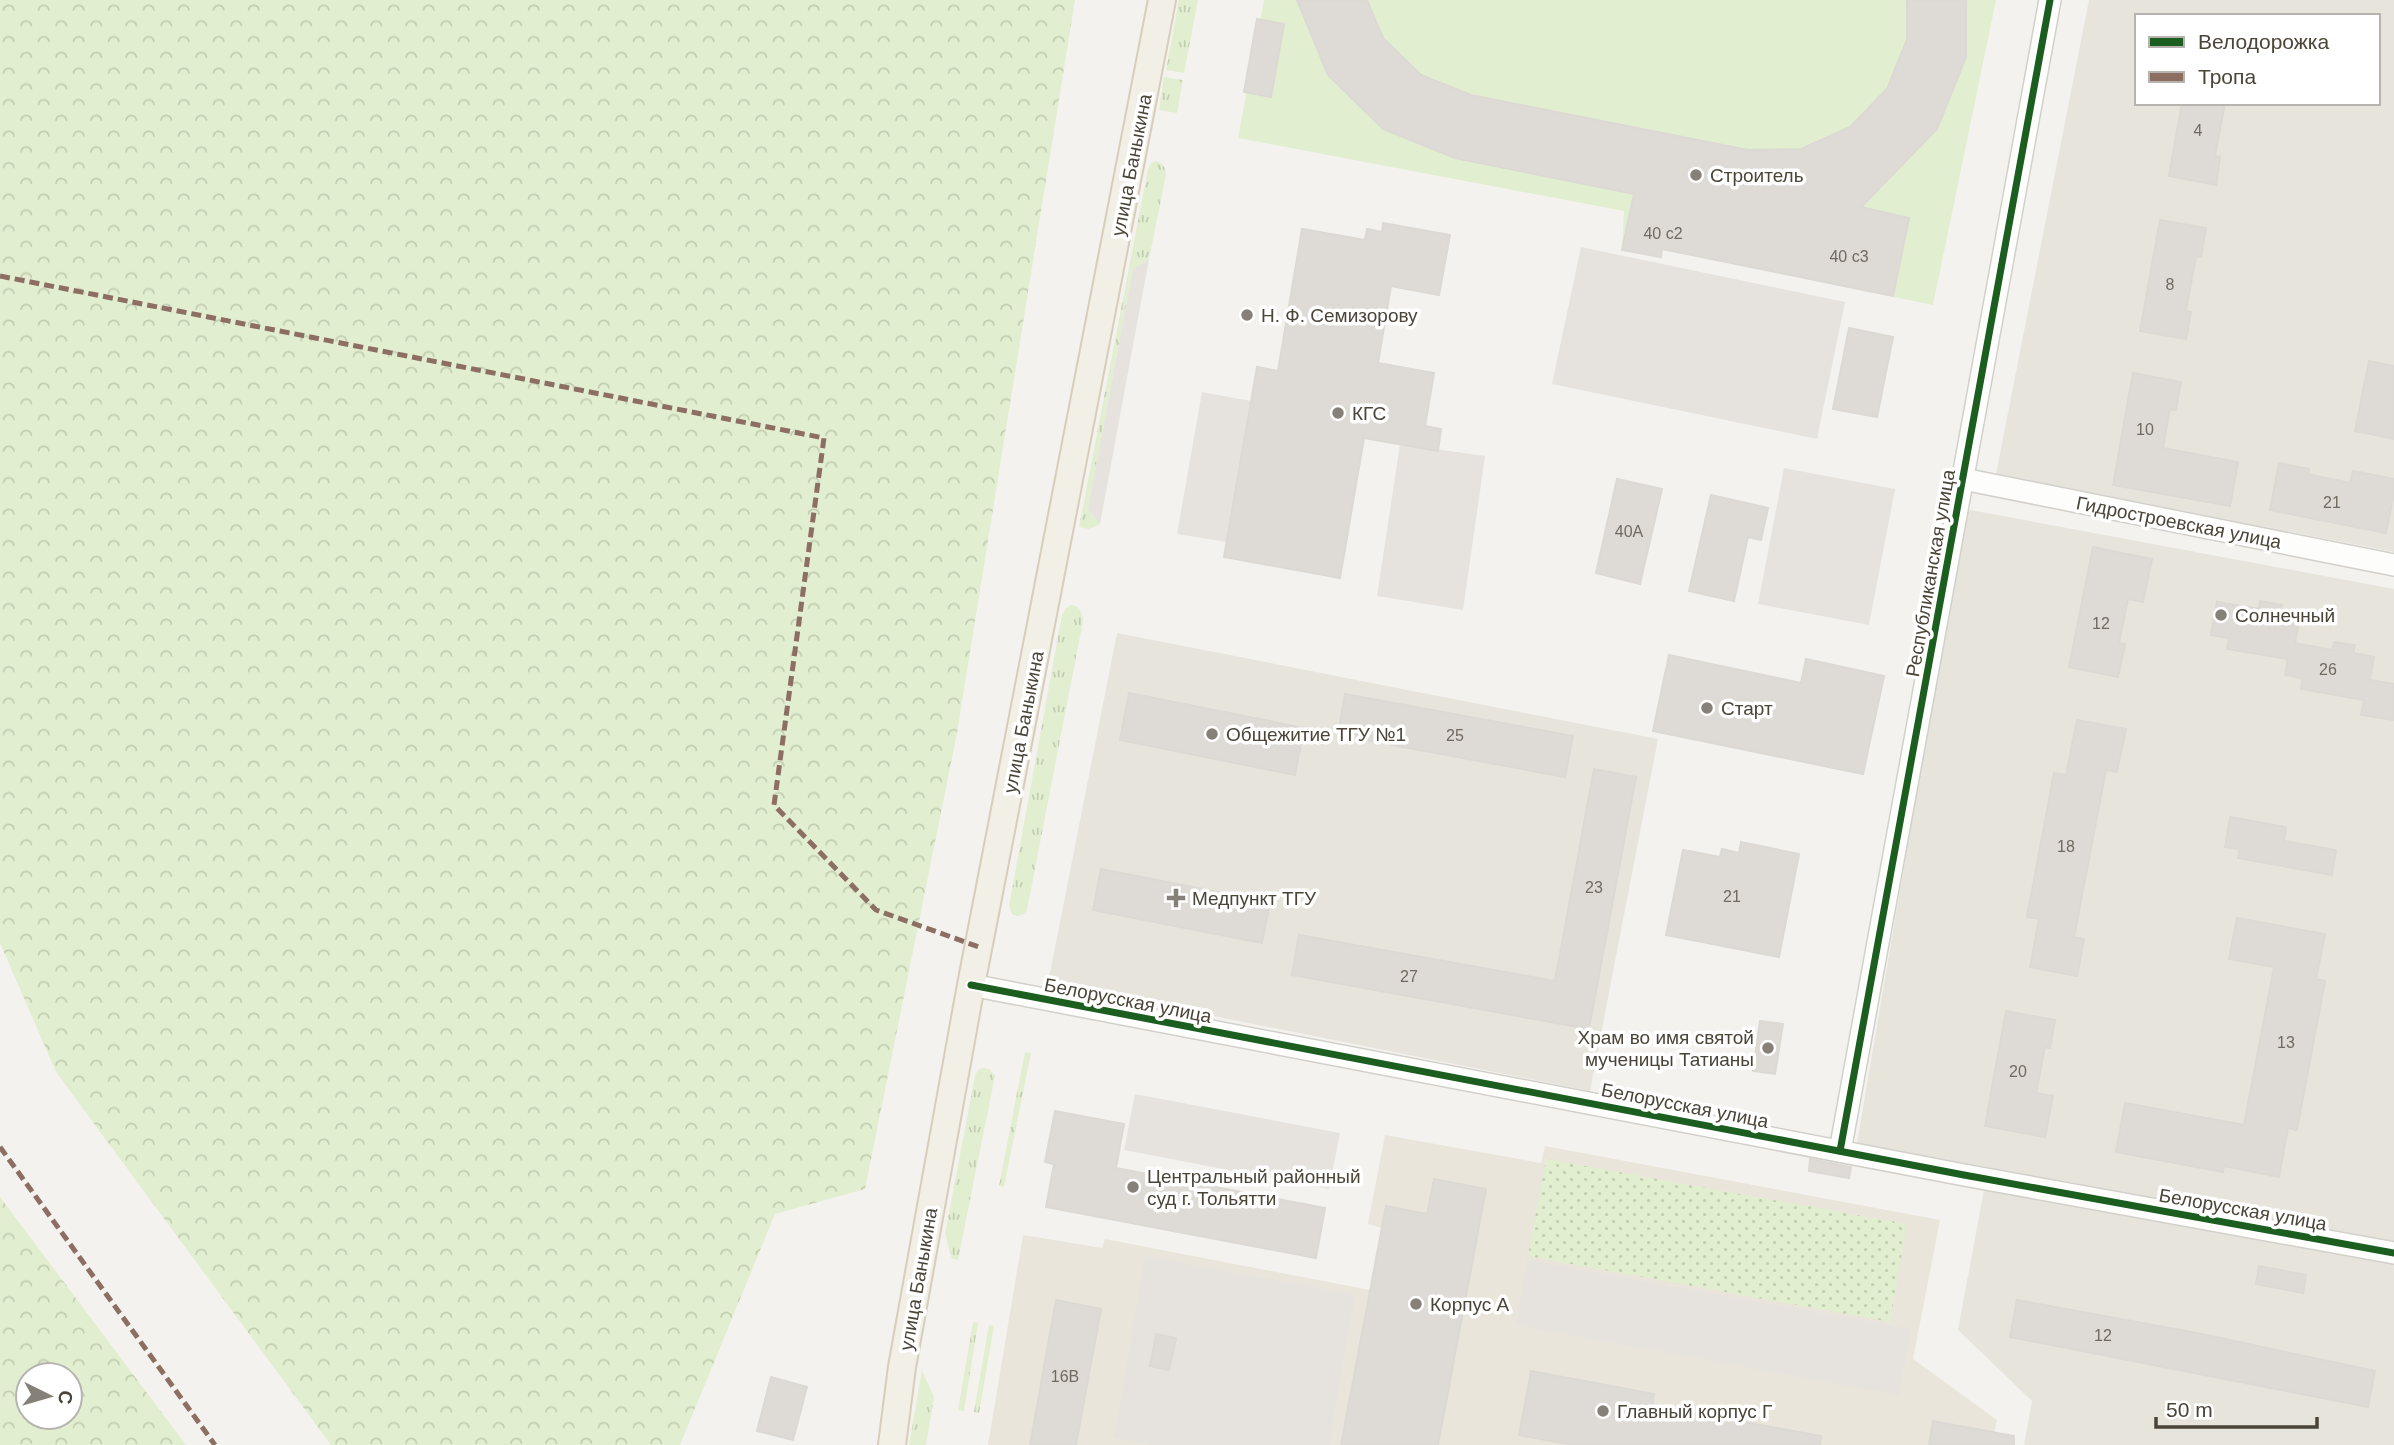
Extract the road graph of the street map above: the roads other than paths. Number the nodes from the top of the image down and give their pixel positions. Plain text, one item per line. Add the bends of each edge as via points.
1 (1162, 0) edge
2 (2050, 0) edge
3 (1963, 479) junction
4 (2394, 565) edge
5 (971, 985) junction
6 (1840, 1151) junction
7 (2394, 1253) edge
8 (892, 1445) edge

1 - 5 main road, улица Баныкина
2 - 3 street, Республиканская улица
3 - 4 street, Гидростроевская улица
3 - 6 street, Республиканская улица
5 - 6 street, Белорусская улица
5 - 8 main road, улица Баныкина
6 - 7 street, Белорусская улица

